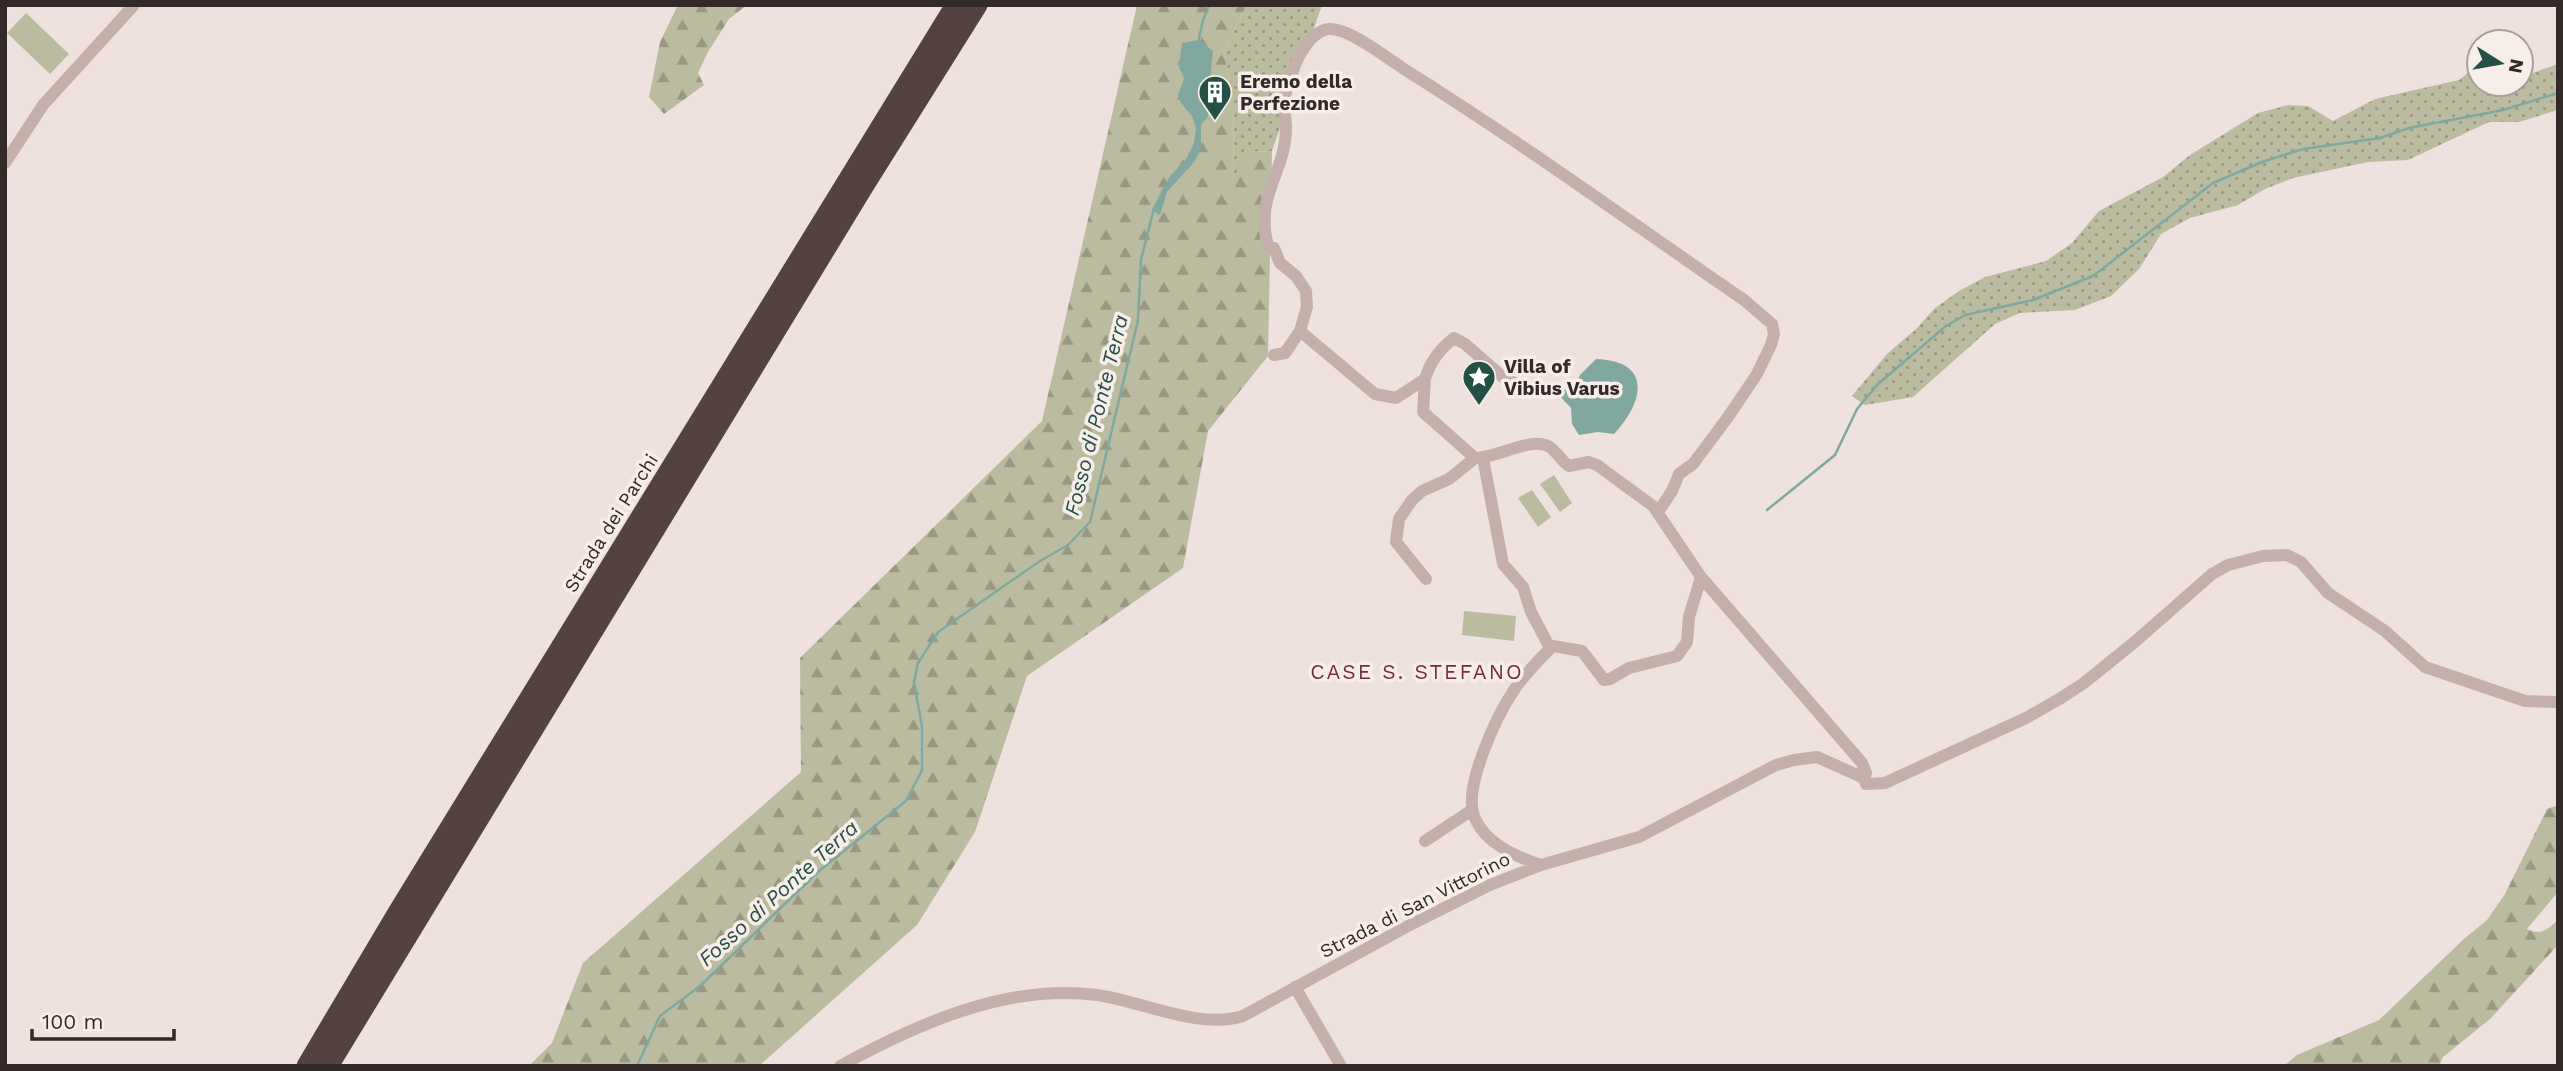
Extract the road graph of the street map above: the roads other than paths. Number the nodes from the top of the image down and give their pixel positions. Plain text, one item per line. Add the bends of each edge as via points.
1 (134, 5) edge
2 (956, 5) edge
3 (977, 5) edge
4 (5, 163) edge
5 (1300, 331) junction
6 (1275, 355) dead end
7 (1425, 379) junction
8 (1532, 392) dead end
9 (1479, 458) junction
10 (1658, 512) junction
11 (1701, 577) junction
12 (1426, 579) dead end
13 (1550, 648) junction
14 (2558, 702) edge
15 (1864, 778) junction
16 (1472, 810) junction
17 (1425, 841) dead end
18 (1541, 865) junction
19 (1295, 987) junction
20 (307, 1066) edge
21 (328, 1066) edge
22 (840, 1066) edge
23 (1341, 1066) edge

1 - 4 street via 43,105
2 - 20 highway, Strada dei Parchi
3 - 21 highway, Strada dei Parchi
5 - 6 street via 1285,352
5 - 7 street via 1375,394 1396,398
5 - 10 street via 1306,291 1268,246 1265,209 1284,146 1288,82 1309,41 1331,29 1354,38 1479,116 1753,306 1772,324 1773,339 1762,366 1693,464 1679,474
7 - 8 street via 1454,338 1504,378
7 - 9 street via 1423,412
9 - 10 street via 1542,444 1569,466 1594,463
9 - 12 street via 1419,493 1399,519 1396,542
9 - 13 street via 1503,564 1523,587
10 - 11 street
11 - 13 street via 1687,642 1677,656 1629,668 1604,680 1581,651 1557,645
11 - 15 street via 1862,763
13 - 16 street via 1510,697 1478,767
14 - 15 street, Strada di San Vittorino via 2529,702 2425,667 2385,631 2328,593 2301,562 2272,555 2246,559 2215,572 2090,678 2043,708 1885,783 1869,785
15 - 18 street, Strada di San Vittorino via 1823,759 1790,760 1639,837
16 - 17 street
16 - 18 street via 1494,841
18 - 19 street, Strada di San Vittorino via 1433,912
19 - 22 street, Strada di San Vittorino via 1247,1014 1225,1020 1103,996 1038,994 968,1010
19 - 23 street

